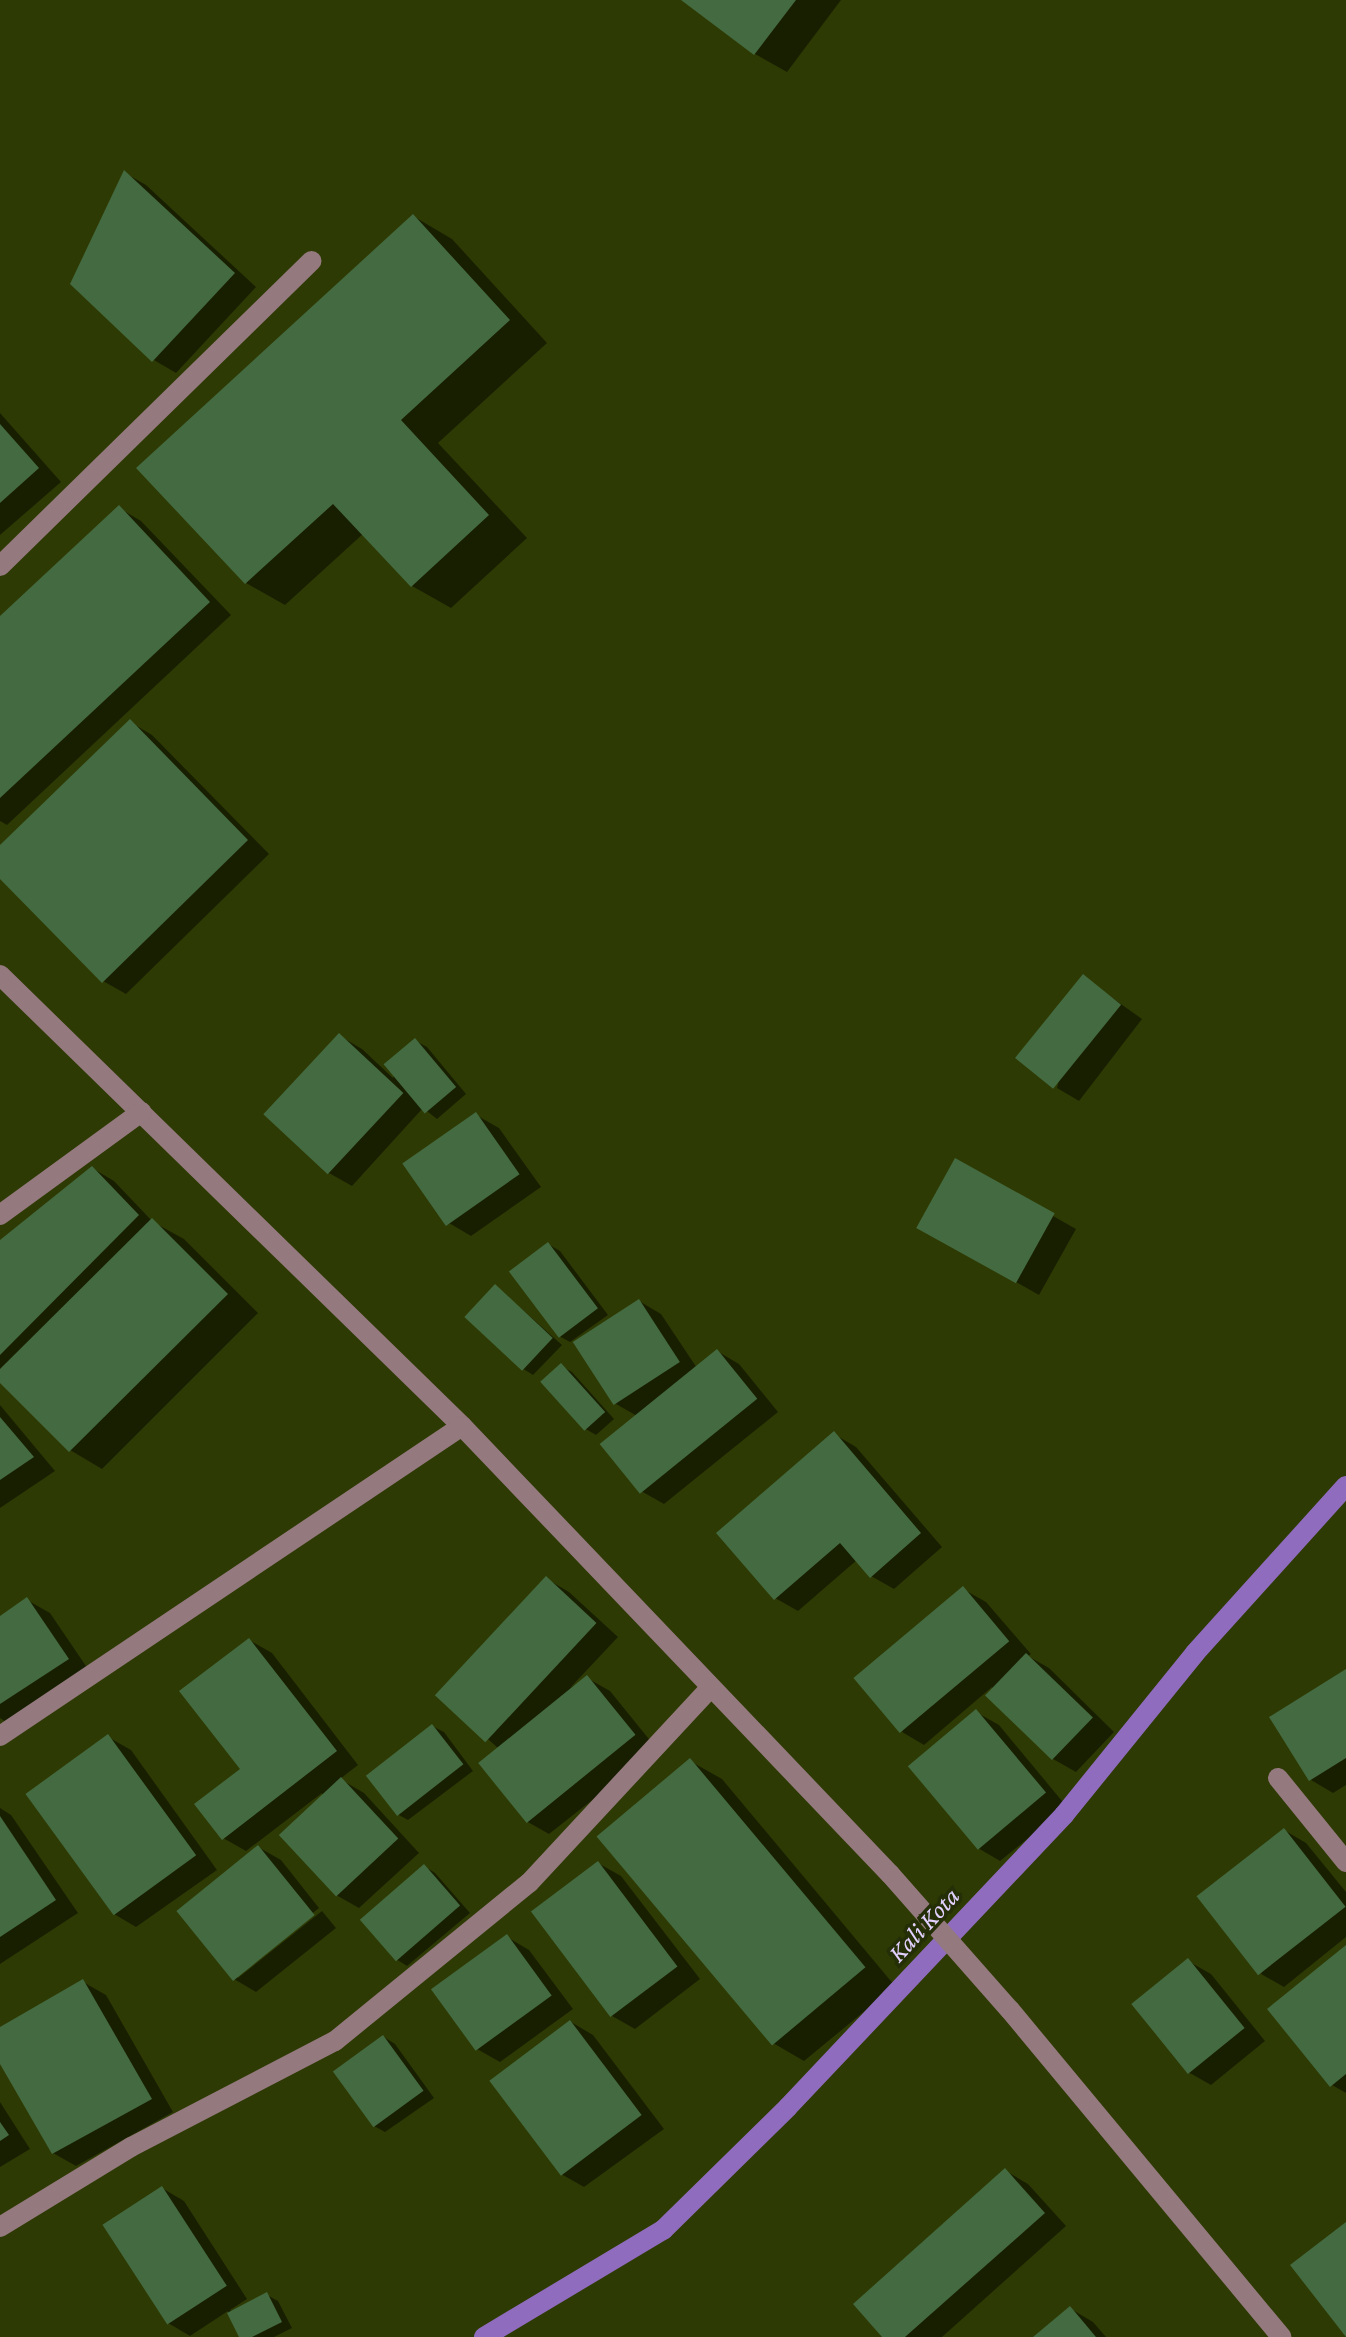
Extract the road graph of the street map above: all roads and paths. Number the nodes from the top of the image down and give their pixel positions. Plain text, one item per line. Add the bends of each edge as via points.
1 (311, 261) dead end
2 (0, 566) edge
3 (0, 975) edge
4 (141, 1112) junction
5 (0, 1215) edge
6 (462, 1426) junction
7 (711, 1687) junction
8 (0, 1736) edge
9 (1278, 1778) dead end
10 (1346, 1862) edge
11 (0, 2227) edge
12 (1281, 2337) edge

1 - 2 street
3 - 4 street
4 - 5 street
4 - 6 street
6 - 7 street
6 - 8 street
7 - 11 street via 529,1883 335,2041 131,2147
7 - 12 street via 890,1874 1010,2010
9 - 10 street

